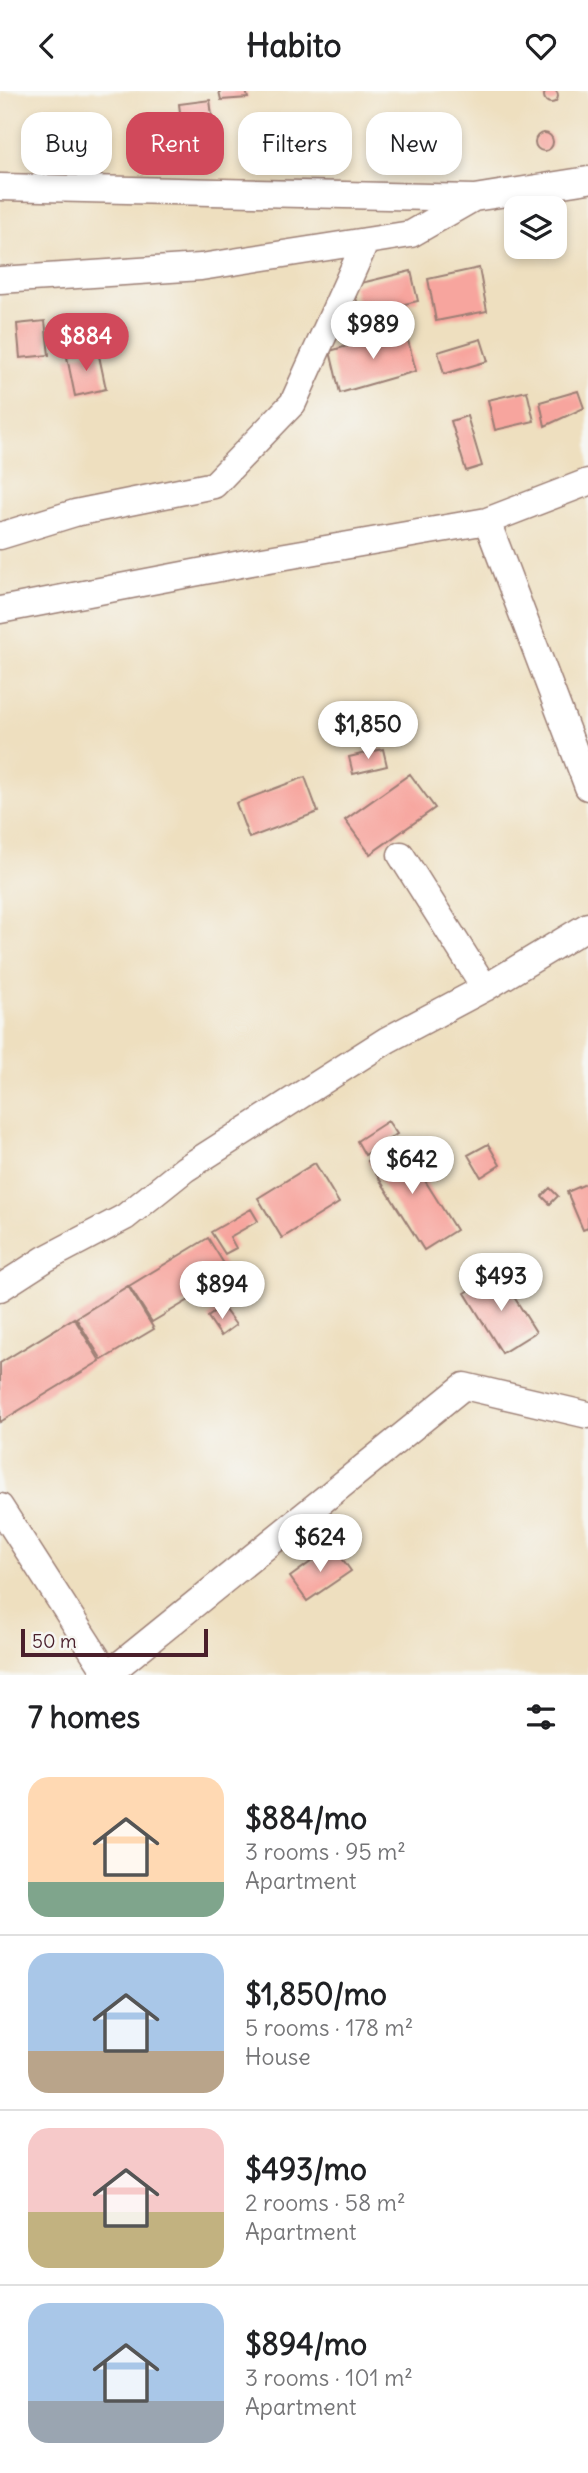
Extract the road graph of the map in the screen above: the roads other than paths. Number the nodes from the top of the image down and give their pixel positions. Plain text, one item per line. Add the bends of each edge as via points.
1 (588, 180) edge
2 (0, 187) edge
3 (474, 198) junction
4 (366, 241) junction
5 (0, 280) edge
6 (588, 482) edge
7 (487, 521) junction
8 (0, 535) edge
9 (0, 610) edge
10 (588, 787) edge
11 (401, 855) dead end
12 (588, 926) edge
13 (485, 988) junction
14 (0, 1288) edge
15 (588, 1415) edge
16 (0, 1507) edge
17 (108, 1675) edge

1 - 3 street
2 - 3 street
3 - 4 street via 411,234
4 - 5 street via 201,267
4 - 8 street via 293,403 214,485 75,513
6 - 7 street
7 - 9 street
7 - 10 street
11 - 13 street
12 - 13 street
13 - 14 street via 387,1040 185,1169 125,1217
15 - 17 street via 464,1387
16 - 17 street

